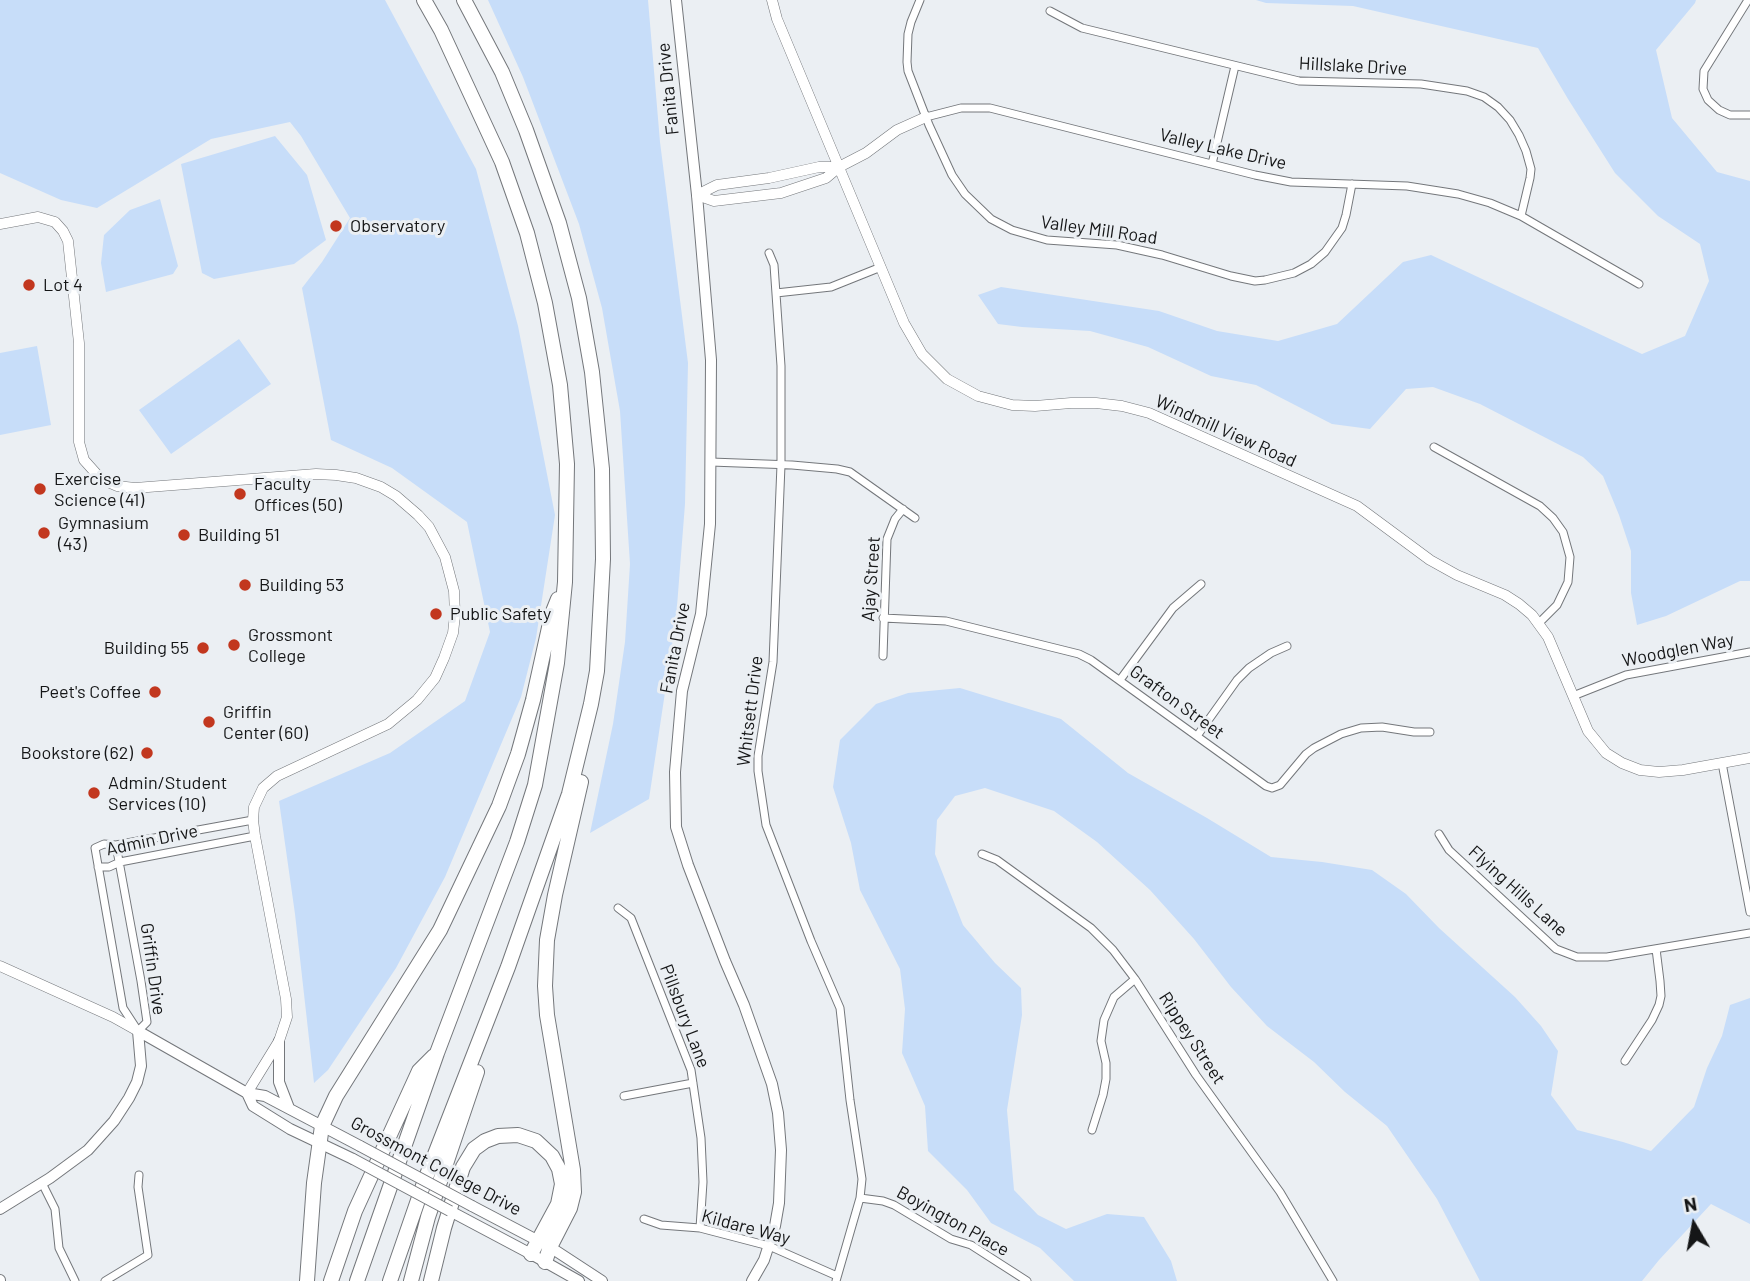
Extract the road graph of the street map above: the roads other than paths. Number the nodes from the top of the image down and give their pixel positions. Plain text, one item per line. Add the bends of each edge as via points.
1 (424, 0) edge
2 (464, 0) edge
3 (676, 0) edge
4 (772, 0) edge
5 (919, 0) edge
6 (1748, 0) edge
7 (1050, 11) dead end
8 (1236, 66) junction
9 (1750, 115) edge
10 (926, 117) junction
11 (1212, 164) junction
12 (839, 167) junction
13 (1352, 184) junction
14 (697, 195) junction
15 (1521, 216) junction
16 (0, 224) edge
17 (769, 253) dead end
18 (881, 267) junction
19 (1639, 284) dead end
20 (776, 293) junction
21 (1434, 447) dead end
22 (711, 462) junction
23 (781, 465) junction
24 (903, 509) junction
25 (915, 518) dead end
26 (565, 582) junction
27 (1201, 584) dead end
28 (883, 618) junction
29 (1539, 623) junction
30 (1287, 646) dead end
31 (1750, 652) edge
32 (883, 656) dead end
33 (1120, 680) junction
34 (1573, 696) junction
35 (591, 705) junction
36 (1430, 732) dead end
37 (1197, 736) junction
38 (1750, 758) edge
39 (1722, 763) junction
40 (253, 820) junction
41 (1439, 834) dead end
42 (255, 836) junction
43 (116, 845) junction
44 (95, 848) joint
45 (982, 855) dead end
46 (120, 862) junction
47 (98, 867) junction
48 (618, 908) dead end
49 (1750, 912) edge
50 (1750, 933) edge
51 (1656, 949) junction
52 (0, 965) edge
53 (1135, 979) junction
54 (500, 988) junction
55 (138, 1031) junction
56 (279, 1041) junction
57 (437, 1053) junction
58 (1625, 1061) dead end
59 (694, 1083) junction
60 (247, 1093) junction
61 (624, 1096) dead end
62 (289, 1108) junction
63 (322, 1126) junction
64 (1092, 1130) dead end
65 (320, 1144) junction
66 (139, 1175) dead end
67 (42, 1183) junction
68 (860, 1198) junction
69 (0, 1209) edge
70 (644, 1219) dead end
71 (700, 1228) junction
72 (769, 1246) junction
73 (540, 1247) junction
74 (545, 1262) joint
75 (836, 1278) edge
76 (75, 1281) edge
77 (105, 1281) edge
78 (307, 1281) edge
79 (331, 1281) edge
80 (357, 1281) edge
81 (390, 1281) edge
82 (411, 1281) edge
83 (431, 1281) edge
84 (579, 1281) edge
85 (602, 1281) edge
86 (752, 1281) edge
87 (1027, 1281) edge
88 (1333, 1281) edge

1 - 26 highway via 502,162 545,303 568,464
2 - 35 highway via 526,130 579,298 602,469 604,559
3 - 14 main road, Fanita Drive
4 - 12 street, Windmill View Road
5 - 10 street, Valley Mill Road via 908,34 907,62
6 - 9 street via 1704,71 1703,89 1719,110
7 - 8 street, Hillslake Drive via 1082,28
8 - 11 street
8 - 15 street, Hillslake Drive via 1299,81 1421,84 1484,97 1510,120 1526,151 1531,169
10 - 11 street, Valley Lake Drive via 981,107
10 - 12 street, Valley Lake Drive
10 - 13 street, Valley Mill Road via 958,185 1002,225 1047,240 1117,245 1255,281 1294,273 1325,252 1342,228
11 - 13 street, Valley Lake Drive via 1292,182
12 - 14 street, Valley Lake Drive via 717,186
12 - 14 street, Valley Lake Drive via 826,178 781,193 714,201
12 - 18 street, Windmill View Road
13 - 15 street, Valley Lake Drive via 1442,190
14 - 22 main road, Fanita Drive via 711,360
15 - 19 street, Valley Lake Drive
16 - 40 street via 37,217 55,222 68,241 79,343 79,442 84,460 101,480 135,488 316,474 356,478 381,487 418,514 445,557 454,592 454,624 435,678 417,701 388,724 277,776 263,788
17 - 20 street, Whitsett Drive
18 - 20 street via 831,286
18 - 29 street, Windmill View Road via 915,344 938,372 967,392 1012,405 1096,403 1149,413 1357,506 1430,561 1505,595
20 - 23 street, Whitsett Drive
21 - 29 street via 1540,506 1563,532 1570,557 1568,582 1558,605
22 - 23 street
22 - 72 main road, Fanita Drive via 701,614 682,691 676,827 772,1084 781,1169
23 - 24 street via 850,472
23 - 68 street, Whitsett Drive via 773,662 758,771 766,825 840,1008 862,1179
24 - 25 street
24 - 28 street, Ajay Street via 887,539
26 - 57 highway via 535,785
26 - 63 highway via 552,614 518,754 499,806 440,930
27 - 33 street via 1174,608
28 - 32 street, Ajay Street
28 - 33 street, Grafton Street via 946,621 1079,654
29 - 34 street, Windmill View Road
30 - 37 street via 1237,680
31 - 34 street, Woodglen Way via 1626,675
33 - 37 street, Grafton Street
34 - 39 street, Windmill View Road via 1593,739 1622,763 1659,772
35 - 54 highway via 569,794
35 - 73 highway via 580,784 547,940 545,986 574,1184 570,1208
36 - 37 street, Grafton Street via 1382,727 1341,734 1306,754 1280,785 1272,788
38 - 39 street, Windmill View Road
39 - 49 street
40 - 42 street
40 - 43 street, Admin Drive
41 - 51 street, Flying Hills Lane via 1449,850 1556,948 1590,958
42 - 46 street, Admin Drive
42 - 56 street via 286,999 288,1017
43 - 44 street, Admin Drive
43 - 46 street, Griffin Drive
44 - 47 street, Griffin Drive
45 - 53 street, Rippey Street via 997,860 1091,928
46 - 47 street, Admin Drive
46 - 55 street, Griffin Drive via 147,1022
47 - 55 street, Griffin Drive via 123,1008
48 - 59 street, Pillsbury Lane via 631,918
50 - 51 street, Flying Hills Lane
51 - 58 street via 1659,1005
52 - 55 street, Grossmont College Drive
53 - 64 street via 1114,997 1104,1020 1101,1041 1106,1079
53 - 88 street, Rippey Street via 1196,1075 1280,1192
54 - 81 highway
54 - 82 highway
55 - 60 main road, Grossmont College Drive
55 - 67 main road via 141,1066 129,1098 88,1150
56 - 60 street
56 - 62 main road via 279,1082
57 - 79 highway via 419,1071 355,1211
57 - 80 highway
59 - 61 street
59 - 71 street, Pillsbury Lane via 704,1182
60 - 62 main road, Grossmont College Drive
60 - 65 main road, Grossmont College Drive via 253,1107
62 - 63 main road, Grossmont College Drive
63 - 65 highway
63 - 73 main road, Grossmont College Drive, bridge
65 - 73 main road, Grossmont College Drive, bridge via 465,1219
65 - 78 highway
66 - 77 street via 148,1255
67 - 69 main road
67 - 76 street via 55,1209 59,1248
68 - 75 street, Whitsett Drive
68 - 87 street, Boyington Place via 894,1205
70 - 71 street, Kildare Way
71 - 72 street, Kildare Way
72 - 75 street, Kildare Way
72 - 86 main road, Fanita Drive
73 - 74 highway
73 - 83 highway via 560,1198 559,1169 547,1150 530,1138 512,1134 491,1138 474,1149 463,1167
73 - 85 main road, Grossmont College Drive
74 - 84 main road

